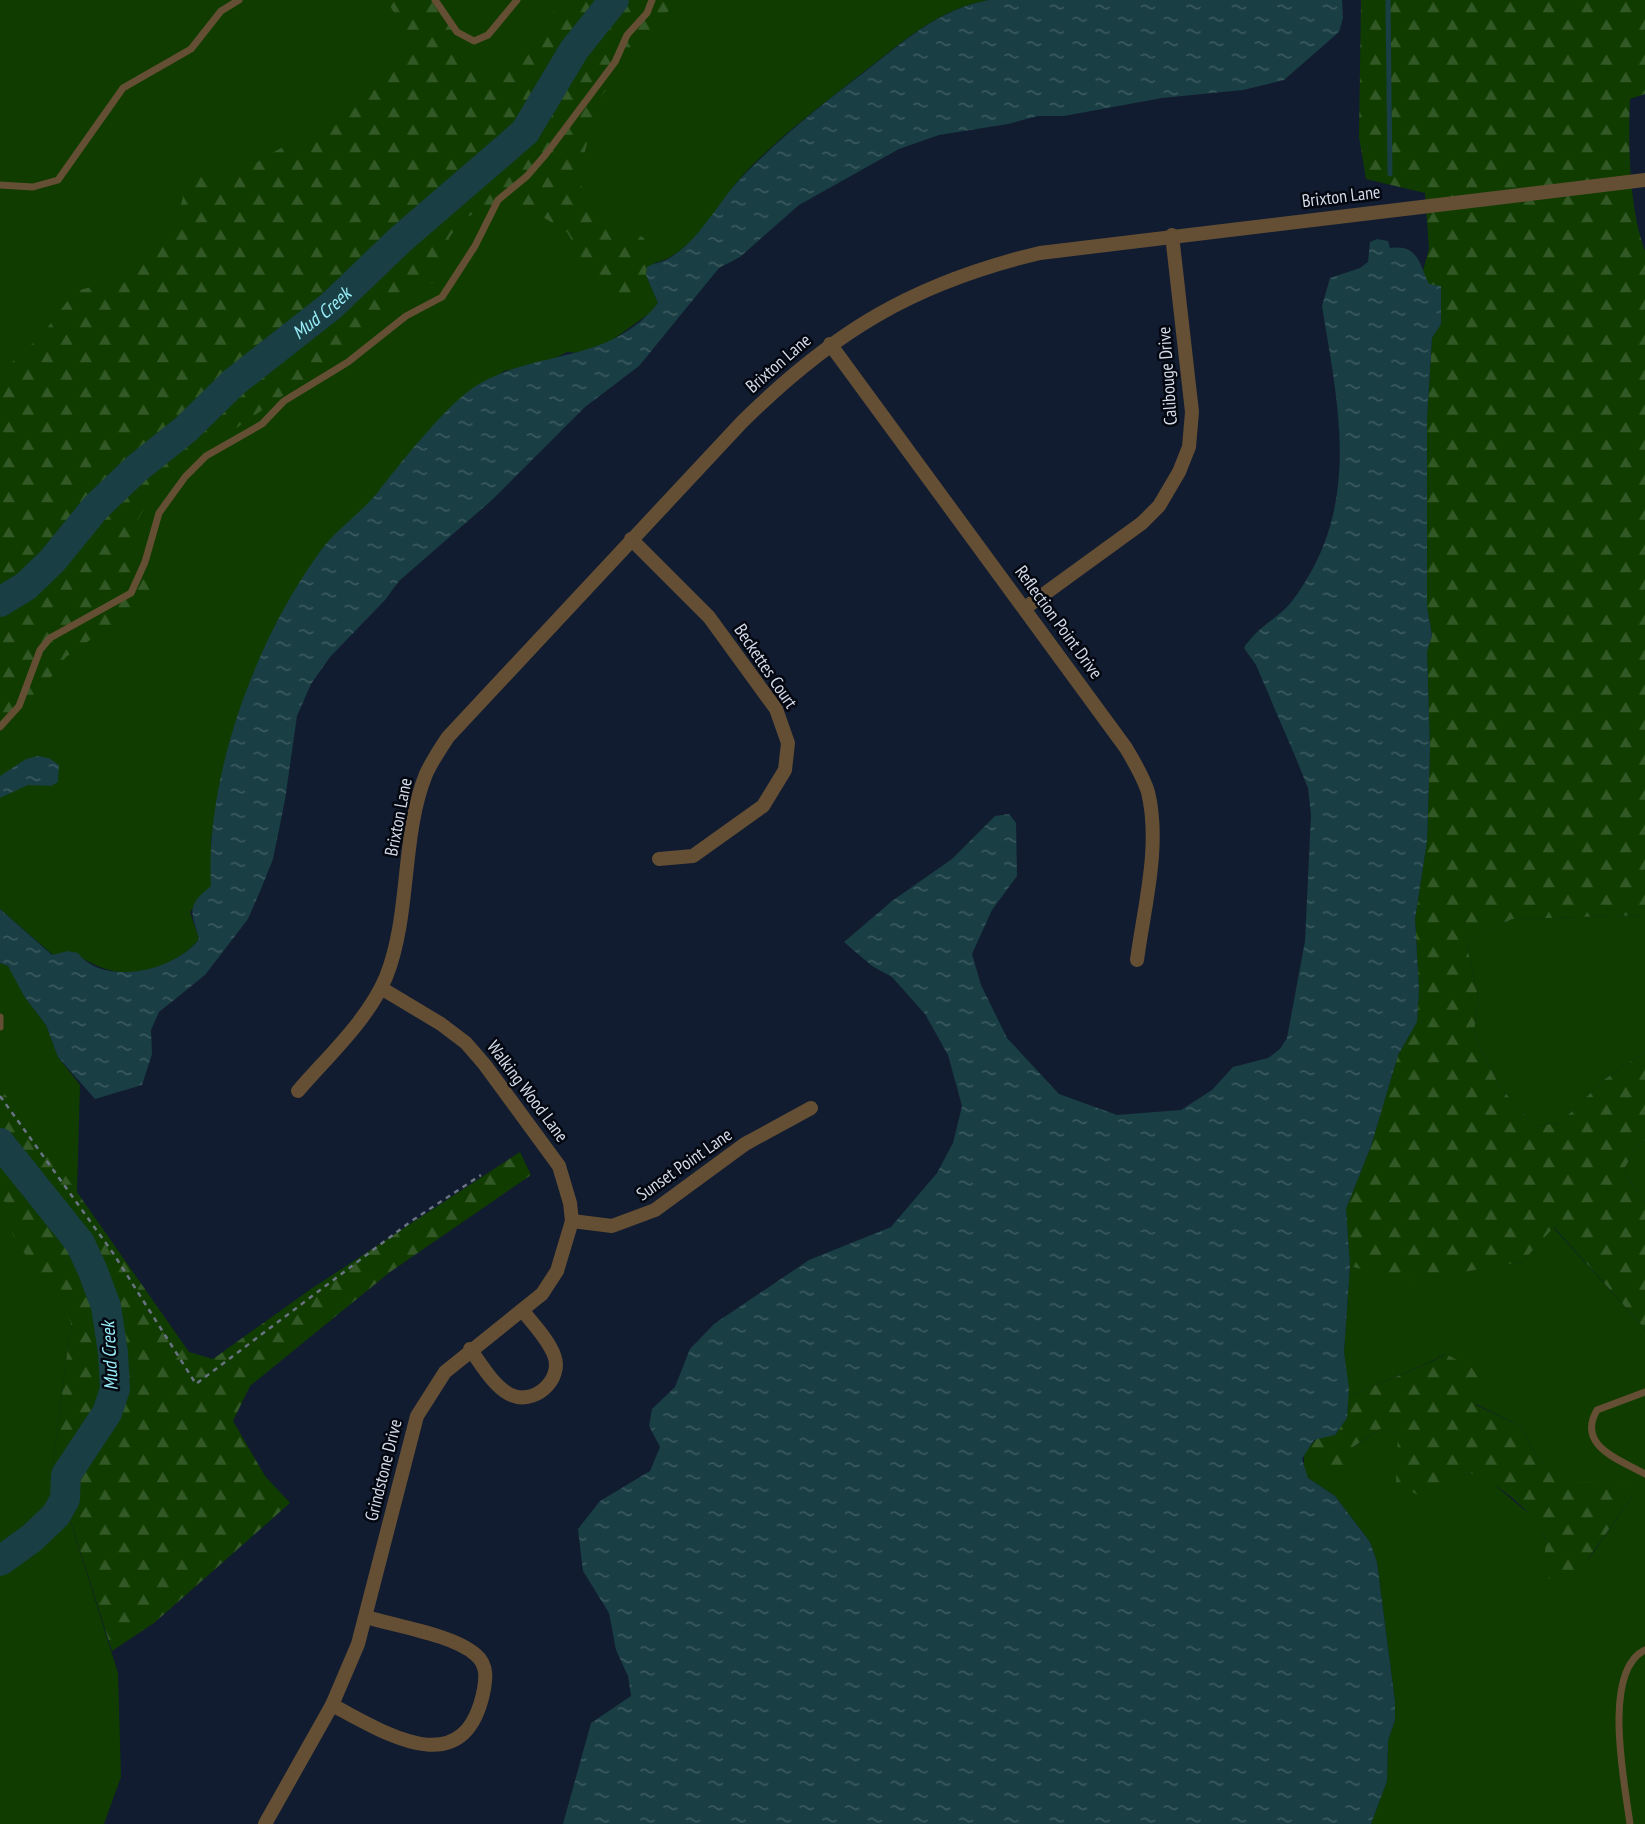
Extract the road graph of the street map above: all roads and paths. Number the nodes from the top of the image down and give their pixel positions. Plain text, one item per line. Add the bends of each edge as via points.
1 (239, 0) edge
2 (435, 0) edge
3 (517, 0) edge
4 (652, 0) edge
5 (1645, 180) edge
6 (0, 185) edge
7 (1172, 235) junction
8 (830, 344) junction
9 (631, 539) junction
10 (1025, 608) junction
11 (0, 727) edge
12 (659, 859) dead end
13 (1137, 960) dead end
14 (380, 988) junction
15 (0, 1017) edge
16 (0, 1027) edge
17 (298, 1091) dead end
18 (0, 1096) edge
19 (811, 1108) dead end
20 (481, 1175) dead end
21 (572, 1222) junction
22 (523, 1311) junction
23 (470, 1349) junction
24 (1645, 1392) edge
25 (1645, 1474) edge
26 (366, 1617) junction
27 (1645, 1650) edge
28 (332, 1705) junction
29 (265, 1824) edge
30 (1630, 1824) edge

1 - 6 lane via 221,11 191,48 123,88 58,180 33,187
2 - 3 lane via 457,32 474,41 488,35
4 - 11 lane via 615,61 546,154 498,200 442,297 406,316 348,362 284,401 262,424 206,456 159,513 131,593 50,638 40,650 19,706
5 - 7 street, Brixton Lane
7 - 8 street, Brixton Lane via 1040,253 993,265 911,297
7 - 10 street, Calibouge Drive via 1192,412 1189,447 1180,472 1142,523
8 - 9 street, Brixton Lane via 790,374 741,422
8 - 10 street, Reflection Point Drive
9 - 12 street, Beckettes Court via 709,617 776,709 788,743 785,770 763,806 693,856
9 - 14 street, Brixton Lane via 467,712 434,758 419,799 395,944
10 - 13 street, Reflection Point Drive via 1126,748 1147,790 1152,849
14 - 17 street, Brixton Lane
14 - 21 street, Walking Wood Lane via 450,1030 485,1065 559,1166
15 - 16 lane
18 - 20 path via 113,1253 196,1384 410,1222
19 - 21 street, Sunset Point Lane via 745,1144 655,1210 612,1226
21 - 22 street, Grindstone Drive via 557,1271
22 - 23 street, Grindstone Drive
22 - 23 street via 554,1354 554,1376 539,1393 523,1398 508,1393
23 - 26 street, Grindstone Drive via 445,1372 417,1416
24 - 25 lane via 1597,1410 1590,1430 1604,1451
26 - 28 street, Grindstone Drive
26 - 28 street via 469,1648 483,1664 481,1702 460,1734 443,1744 430,1745 407,1742
27 - 30 lane via 1633,1659 1620,1690
28 - 29 street, Grindstone Drive

